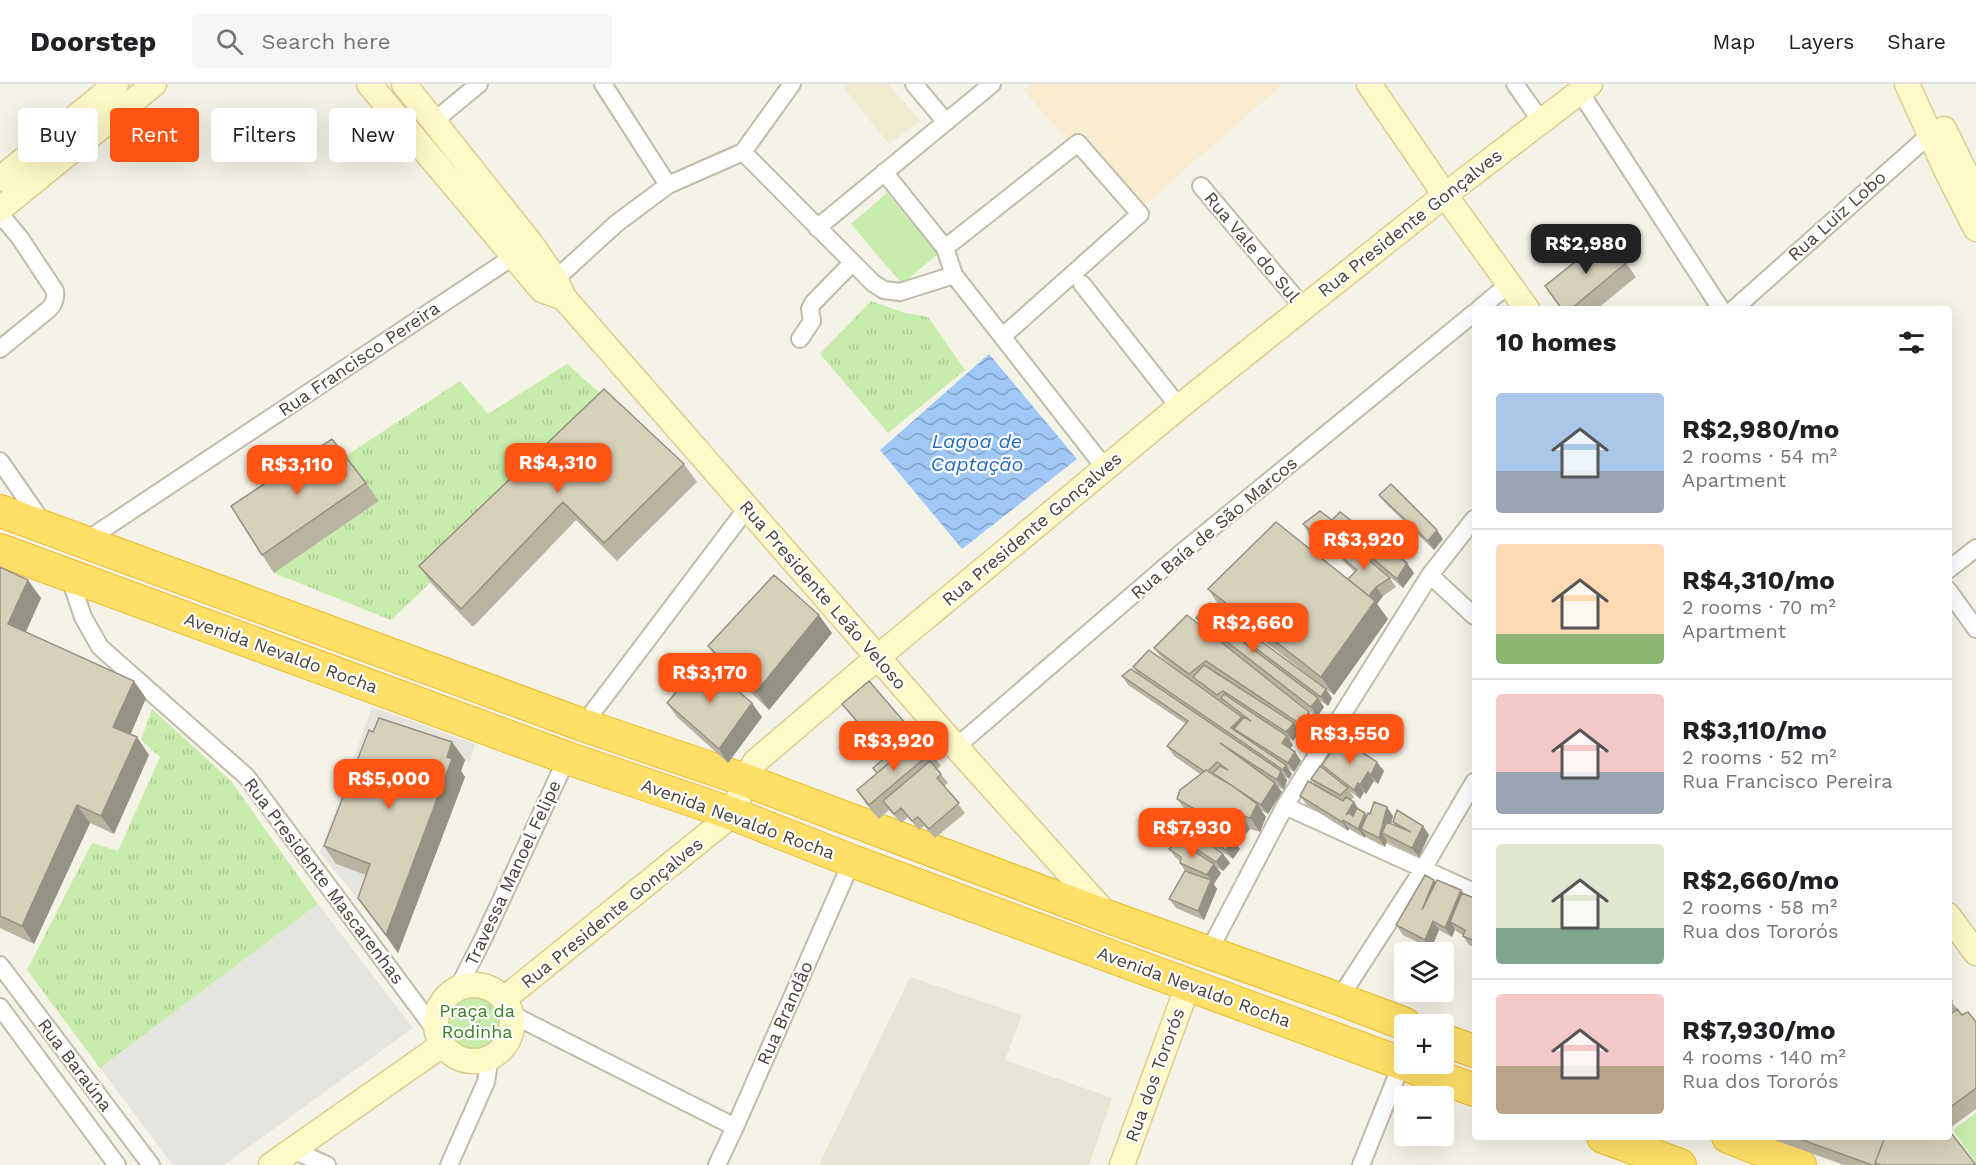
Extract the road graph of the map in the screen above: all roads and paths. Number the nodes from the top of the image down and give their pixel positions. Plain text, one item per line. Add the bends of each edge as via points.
1 (117, 84) edge
2 (154, 84) edge
3 (369, 84) edge
4 (404, 84) edge
5 (479, 84) edge
6 (603, 84) edge
7 (792, 84) edge
8 (914, 84) edge
9 (992, 84) edge
10 (1369, 84) edge
11 (1515, 84) edge
12 (1907, 84) edge
13 (1925, 84) edge
14 (1585, 88) edge
15 (434, 120) junction
16 (945, 121) junction
17 (1541, 121) junction
18 (1935, 129) junction
19 (743, 152) junction
20 (884, 172) junction
21 (0, 178) edge
22 (668, 185) junction
23 (1201, 186) dead end
24 (1976, 194) edge
25 (1445, 195) junction
26 (0, 212) edge
27 (818, 228) junction
28 (1976, 229) edge
29 (945, 248) junction
30 (514, 256) junction
31 (852, 263) junction
32 (954, 274) junction
33 (1509, 284) junction
34 (1082, 285) dead end
35 (554, 289) junction
36 (1483, 306) edge
37 (1525, 306) edge
38 (1719, 306) edge
39 (1743, 306) edge
40 (1303, 307) junction
41 (1472, 315) edge
42 (1003, 336) junction
43 (800, 339) dead end
44 (0, 349) edge
45 (1179, 407) junction
46 (0, 461) edge
47 (1105, 468) junction
48 (747, 508) junction
49 (0, 511) edge
50 (1472, 522) edge
51 (47, 528) junction
52 (84, 542) junction
53 (1976, 548) edge
54 (0, 550) edge
55 (1952, 567) edge
56 (69, 576) junction
57 (1430, 576) junction
58 (1952, 596) edge
59 (1472, 614) edge
60 (1976, 629) edge
61 (878, 657) junction
62 (583, 724) junction
63 (956, 747) junction
64 (567, 758) junction
65 (745, 780) junction
66 (1472, 790) edge
67 (1285, 806) junction
68 (733, 814) junction
69 (852, 861) junction
70 (1424, 868) junction
71 (1472, 891) edge
72 (1109, 917) junction
73 (1952, 920) edge
74 (1208, 953) junction
75 (1976, 953) edge
76 (0, 964) edge
77 (1188, 985) junction
78 (458, 988) junction
79 (1339, 999) junction
80 (508, 1006) junction
81 (0, 1007) edge
82 (1394, 1020) edge
83 (439, 1038) junction
84 (1454, 1044) edge
85 (1472, 1050) edge
86 (490, 1058) junction
87 (1394, 1060) edge
88 (1398, 1074) edge
89 (1431, 1074) edge
90 (1472, 1089) edge
91 (735, 1127) junction
92 (1610, 1140) edge
93 (1737, 1140) edge
94 (293, 1150) junction
95 (1659, 1162) edge
96 (117, 1165) edge
97 (151, 1165) edge
98 (271, 1165) edge
99 (327, 1165) edge
100 (449, 1165) edge
101 (717, 1165) edge
102 (1122, 1165) edge
103 (1361, 1165) edge
104 (1800, 1165) edge

1 - 21 street
2 - 26 street
3 - 30 street, Rua Presidente Leão Veloso
4 - 15 street, Rua Presidente Leão Veloso
5 - 15 street
6 - 22 street
7 - 19 street
8 - 16 street
9 - 16 street
10 - 25 street
11 - 17 street
12 - 18 street
13 - 18 street
14 - 17 street, Rua Presidente Gonçalves
14 - 38 street
15 - 35 street, Rua Presidente Leão Veloso via 532,245
16 - 20 street
17 - 25 street, Rua Presidente Gonçalves
18 - 24 street
18 - 28 street
18 - 39 street, Rua Luiz Lobo
19 - 22 street
19 - 27 street
20 - 27 street
20 - 29 street
22 - 35 street via 617,224
23 - 40 street, Rua Vale do Sul
25 - 33 street
25 - 40 street, Rua Presidente Gonçalves
26 - 44 street via 56,296 49,309
27 - 31 street
29 - 32 street
29 - 42 street via 1078,142 1140,214
30 - 35 street, Rua Presidente Leão Veloso
30 - 52 street, Rua Francisco Pereira
31 - 32 street via 879,287 892,292
31 - 43 street via 813,303 812,321
32 - 42 street
33 - 36 street
33 - 37 street
34 - 45 street
35 - 48 street, Rua Presidente Leão Veloso
40 - 45 street, Rua Presidente Gonçalves
41 - 63 street, Rua Baía de São Marcos via 1180,554
42 - 47 street
45 - 47 street, Rua Presidente Gonçalves
46 - 51 street
47 - 61 street, Rua Presidente Gonçalves
48 - 61 street, Rua Presidente Leão Veloso
48 - 62 street
49 - 51 highway, Avenida Nevaldo Rocha
50 - 57 street
51 - 52 highway, Avenida Nevaldo Rocha
52 - 62 highway, Avenida Nevaldo Rocha
53 - 55 street
54 - 56 highway, Avenida Nevaldo Rocha
56 - 64 highway, Avenida Nevaldo Rocha
56 - 83 street, Rua Presidente Mascarenhas via 83,617 100,647 247,777
57 - 59 street
57 - 67 street
58 - 60 street
61 - 63 street, Rua Presidente Leão Veloso
61 - 65 street, Rua Presidente Gonçalves via 755,762
62 - 65 highway, Avenida Nevaldo Rocha
63 - 72 street, Rua Presidente Leão Veloso
64 - 68 highway, Avenida Nevaldo Rocha
64 - 78 street, Travessa Manoel Felipe
65 - 68 street, Rua Presidente Gonçalves
65 - 72 highway, Avenida Nevaldo Rocha
66 - 70 street
67 - 70 street
67 - 74 street
68 - 69 highway, Avenida Nevaldo Rocha
68 - 80 street, Rua Presidente Gonçalves
69 - 77 highway, Avenida Nevaldo Rocha
69 - 91 street, Rua Brandâo
70 - 71 street
70 - 79 street
72 - 74 highway, Avenida Nevaldo Rocha
73 - 75 street
74 - 79 highway, Avenida Nevaldo Rocha
76 - 97 street, Rua Baraúna
77 - 87 highway, Avenida Nevaldo Rocha
77 - 102 street, Rua dos Tororós
78 - 80 street via 483,986 495,991
78 - 83 street via 440,1006 436,1018
79 - 82 highway, Avenida Nevaldo Rocha
80 - 86 street via 512,1024 506,1044
80 - 91 street
81 - 96 street, Rua Baraúna
83 - 86 street via 459,1058
83 - 94 street
84 - 85 highway
86 - 100 street via 486,1082
88 - 103 street
89 - 90 highway, Avenida Nevaldo Rocha
91 - 101 street, Rua Brandâo
92 - 95 highway
93 - 104 highway
94 - 98 street
94 - 99 street

